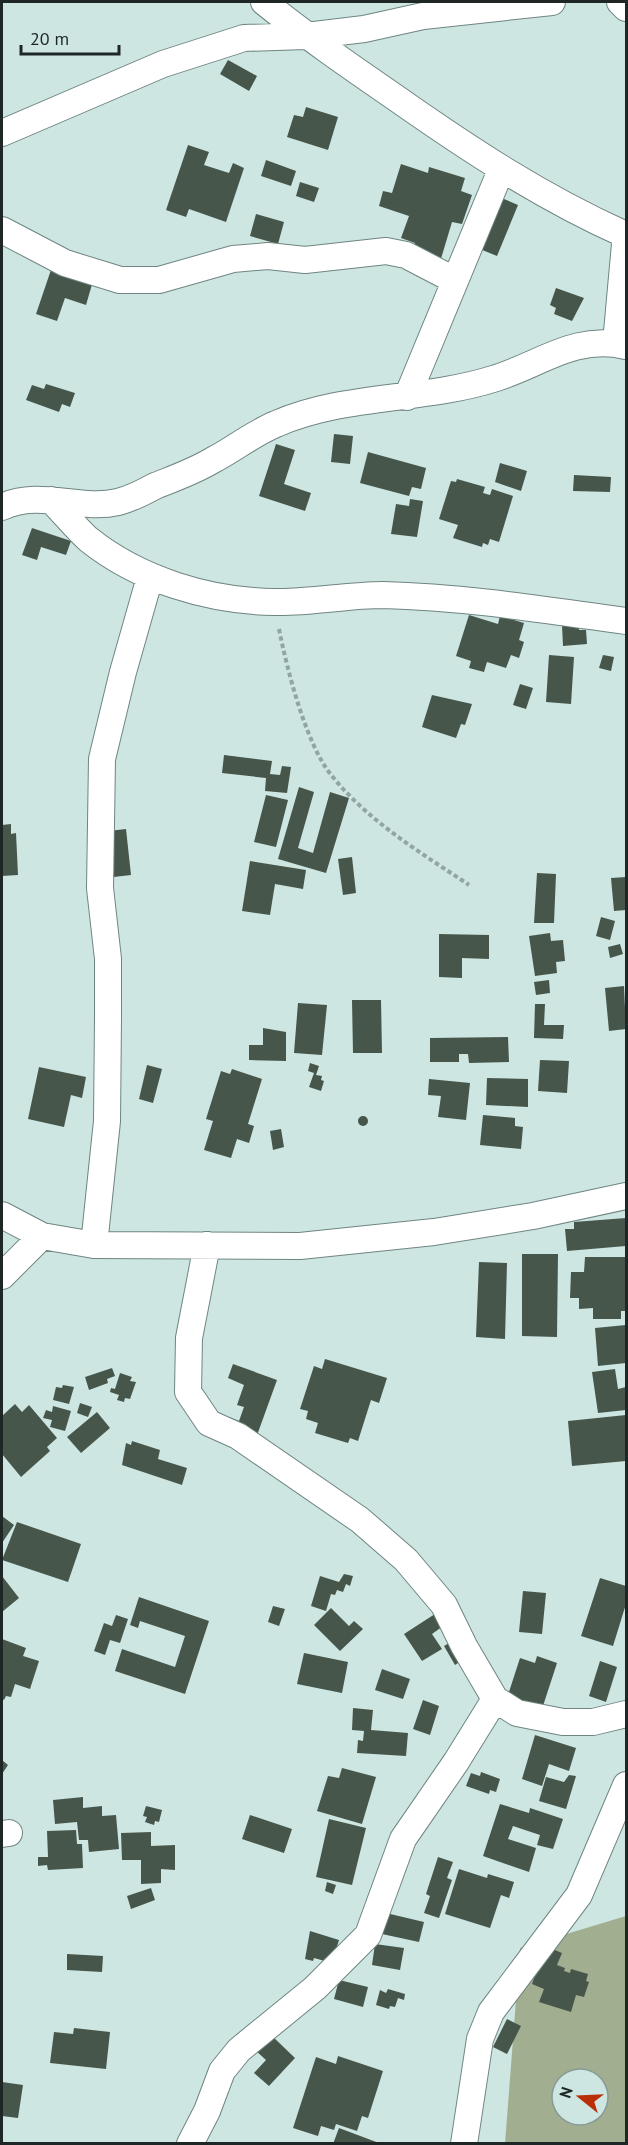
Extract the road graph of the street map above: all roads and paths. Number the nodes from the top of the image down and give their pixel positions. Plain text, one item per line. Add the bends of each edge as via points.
1 (264, 2) edge
2 (552, 2) edge
3 (620, 2) edge
4 (627, 8) edge
5 (306, 36) junction
6 (2, 133) edge
7 (501, 170) junction
8 (2, 230) edge
9 (626, 234) edge
10 (454, 280) junction
11 (621, 345) edge
12 (407, 397) junction
13 (51, 500) junction
14 (2, 507) edge
15 (150, 577) junction
16 (273, 602) junction
17 (627, 621) edge
18 (469, 885) dead end
19 (627, 1196) edge
20 (2, 1215) edge
21 (42, 1236) junction
22 (94, 1245) junction
23 (207, 1245) junction
24 (2, 1276) edge
25 (495, 1699) junction
26 (627, 1714) edge
27 (627, 1785) edge
28 (190, 2144) edge
29 (464, 2144) edge

1 - 5 street
2 - 5 street via 423,16
3 - 4 street
5 - 6 street via 244,38 163,64
5 - 7 street
7 - 9 street via 575,213
7 - 10 street
8 - 10 street via 65,263 120,280 159,280 232,259 268,256 305,260 386,251 406,255
9 - 11 street
10 - 12 street
11 - 12 street via 586,344 493,380
12 - 13 street via 303,414 275,424 211,462 118,502 89,505
13 - 14 street
13 - 15 street via 87,537
15 - 16 street via 216,595
15 - 22 street via 102,759 100,888 108,958 108,1029 106,1121
16 - 17 street via 382,595
16 - 18 path via 285,662 305,725 330,775 397,837
19 - 23 street via 434,1232 300,1246
20 - 21 street
21 - 22 street
21 - 24 street
22 - 23 street
23 - 25 street via 189,1338 188,1392 209,1423 238,1436 360,1520 406,1560 444,1605
25 - 26 street via 517,1713 563,1722 593,1722
25 - 28 street via 403,1839 368,1935 315,1988 238,2050 222,2071
27 - 29 street via 579,1895 491,2012 480,2039

